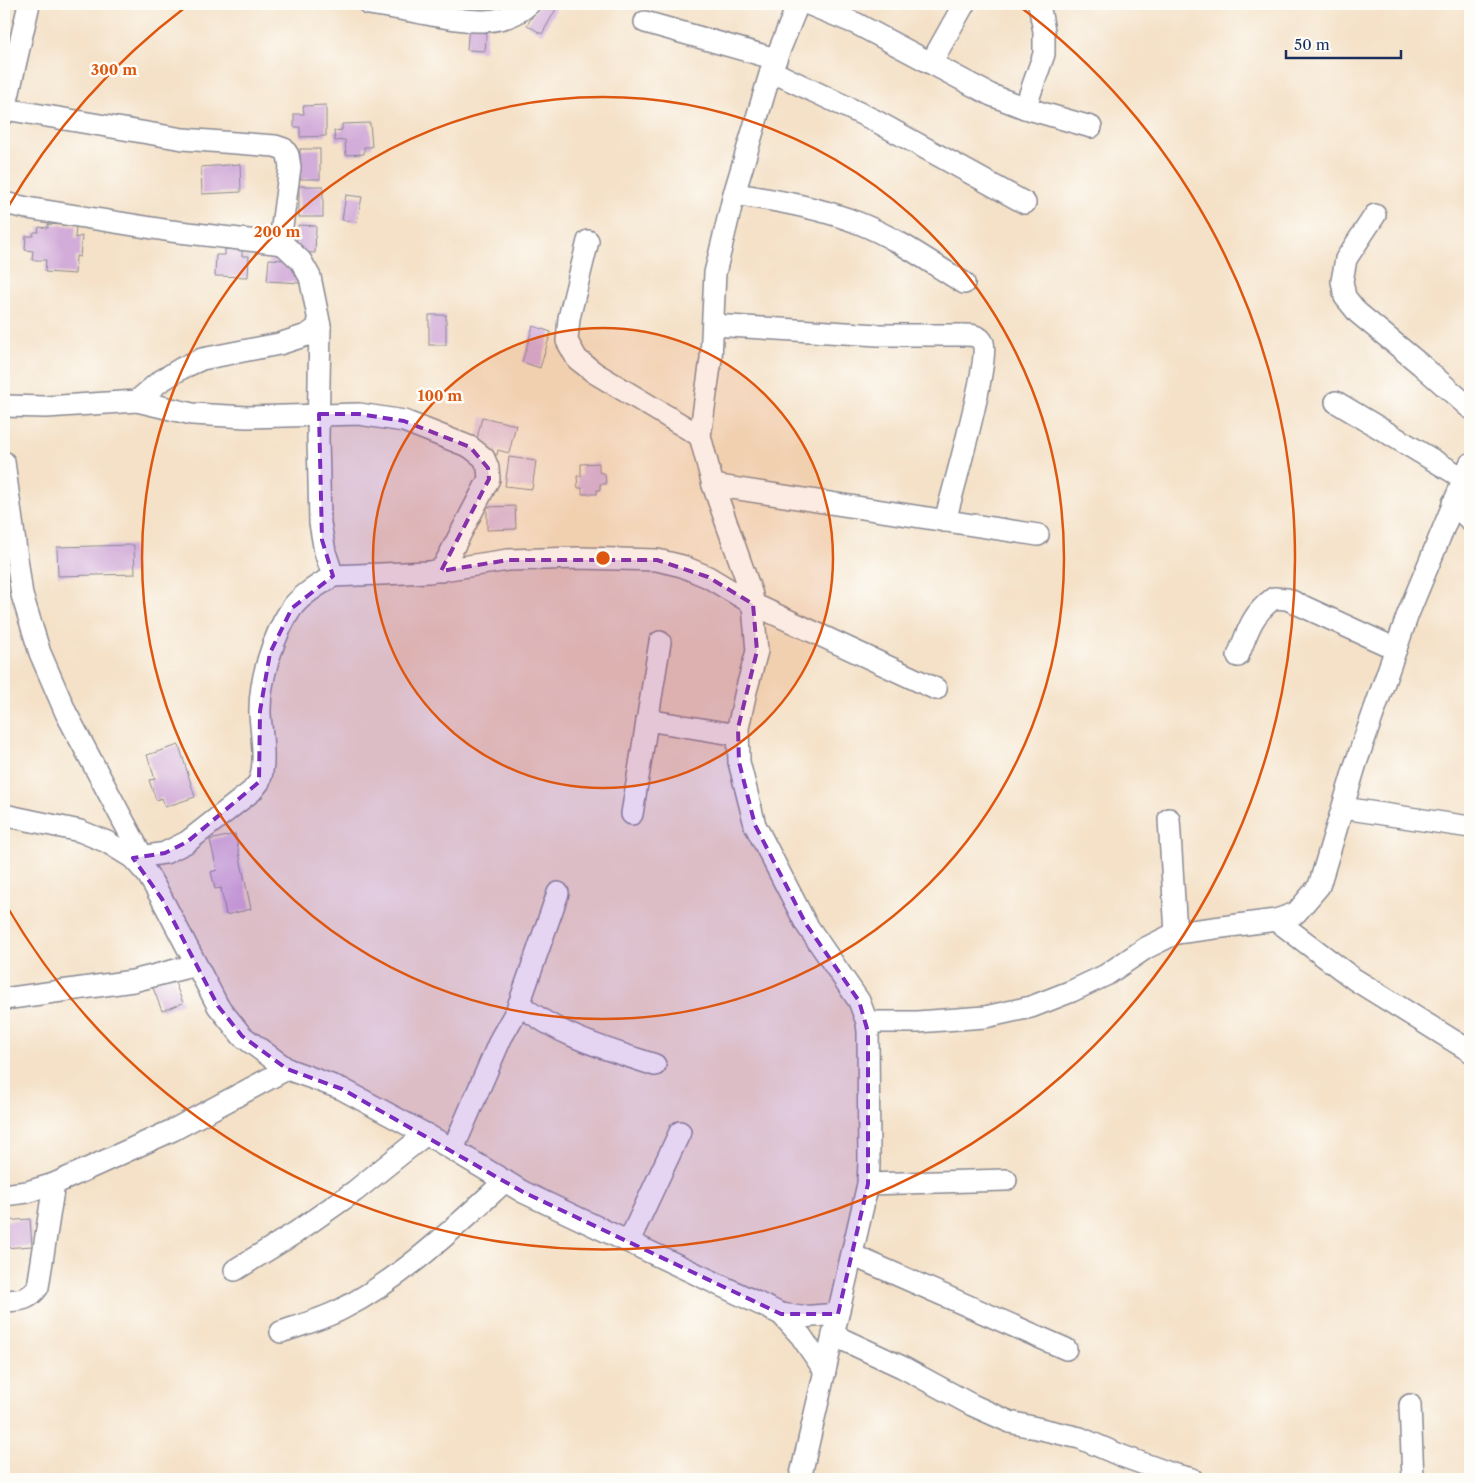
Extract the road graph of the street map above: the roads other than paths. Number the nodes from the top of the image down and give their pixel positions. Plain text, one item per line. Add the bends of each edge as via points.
1 (29, 4) edge
2 (369, 4) edge
3 (529, 4) edge
4 (798, 4) edge
5 (808, 4) edge
6 (964, 4) edge
7 (1039, 4) edge
8 (645, 22) dead end
9 (10, 58) edge
10 (931, 64) junction
11 (773, 65) junction
12 (1025, 108) junction
13 (4, 111) edge
14 (1091, 127) dead end
15 (734, 194) junction
16 (4, 203) edge
17 (1025, 203) dead end
18 (1374, 215) dead end
19 (588, 241) dead end
20 (283, 244) junction
21 (964, 283) dead end
22 (713, 325) junction
23 (320, 326) junction
24 (137, 401) junction
25 (1336, 402) dead end
26 (4, 406) edge
27 (1470, 408) edge
28 (319, 414) junction
29 (700, 436) junction
30 (4, 462) edge
31 (1467, 471) edge
32 (713, 484) junction
33 (1453, 503) junction
34 (1470, 520) edge
35 (946, 521) junction
36 (1038, 535) dead end
37 (441, 571) junction
38 (333, 576) junction
39 (13, 597) edge
40 (753, 604) junction
41 (660, 642) dead end
42 (1396, 649) junction
43 (1238, 656) dead end
44 (936, 689) dead end
45 (647, 720) junction
46 (738, 735) junction
47 (1343, 808) junction
48 (632, 814) dead end
49 (1169, 819) dead end
50 (6, 821) edge
51 (1470, 828) edge
52 (138, 857) junction
53 (558, 893) dead end
54 (1276, 920) junction
55 (1176, 933) junction
56 (196, 965) junction
57 (4, 999) edge
58 (519, 1004) junction
59 (867, 1022) junction
60 (1470, 1051) edge
61 (655, 1065) dead end
62 (287, 1069) junction
63 (680, 1132) dead end
64 (426, 1134) junction
65 (453, 1149) junction
66 (1006, 1180) dead end
67 (505, 1181) junction
68 (54, 1184) junction
69 (868, 1184) junction
70 (4, 1195) edge
71 (629, 1241) junction
72 (852, 1255) junction
73 (235, 1270) dead end
74 (4, 1302) edge
75 (781, 1314) junction
76 (838, 1314) junction
77 (281, 1332) dead end
78 (833, 1335) junction
79 (1066, 1349) dead end
80 (825, 1371) junction
81 (1410, 1405) dead end
82 (800, 1479) edge
83 (1192, 1479) edge
84 (1413, 1479) edge

1 - 9 street
2 - 3 street via 468,21 500,19 520,13
4 - 11 street
5 - 10 street via 857,24
6 - 10 street
7 - 12 street via 1044,54
8 - 11 street
9 - 13 street
10 - 12 street via 991,95
11 - 15 street
11 - 17 street
12 - 14 street
13 - 20 street via 183,139 284,149 290,168 282,226
15 - 21 street via 814,210 861,224 894,240
15 - 22 street via 715,273
16 - 20 street via 171,231
18 - 27 street via 1346,259 1342,281 1345,297 1358,314
19 - 29 street via 569,318 567,341 577,359
20 - 23 street via 301,261 310,277
22 - 29 street
22 - 35 street via 878,335 975,335 981,339 984,359 978,393
23 - 24 street via 307,335 279,344 202,359 159,382
23 - 28 street
24 - 26 street via 46,407
24 - 28 street via 192,414 247,417
25 - 31 street
28 - 37 street via 359,414 404,421 470,447 484,458 489,479
28 - 38 street via 320,523
29 - 32 street
30 - 39 street
31 - 33 street
32 - 35 street
32 - 40 street
33 - 34 street
33 - 42 street
35 - 36 street
37 - 38 street
37 - 40 street via 508,560 656,560 708,577
38 - 52 street via 292,608 270,653 260,705 262,764 259,782 187,842 165,853
39 - 52 street
40 - 44 street
40 - 46 street via 757,651
41 - 45 street
42 - 43 street via 1286,599 1274,598 1250,622
42 - 47 street
45 - 46 street
45 - 48 street
46 - 59 street via 739,762 755,825 806,924 859,1001
47 - 51 street
47 - 54 street via 1319,886 1296,913
49 - 55 street
50 - 52 street via 80,831
52 - 56 street
53 - 58 street
54 - 55 street
54 - 60 street via 1354,979
55 - 59 street via 1146,948 1106,975 1031,1007 985,1017
56 - 57 street via 133,981
56 - 62 street via 218,1006 242,1036
58 - 61 street via 560,1031
58 - 65 street
59 - 69 street
62 - 64 street via 342,1089
62 - 68 street via 173,1130
63 - 71 street
64 - 65 street
64 - 73 street via 355,1191
65 - 67 street
66 - 69 street
67 - 71 street
67 - 77 street via 440,1241 389,1280 341,1309
68 - 70 street
68 - 74 street via 38,1287 24,1299
69 - 72 street
71 - 75 street
72 - 76 street
72 - 79 street
75 - 76 street
75 - 80 street
76 - 78 street
78 - 80 street
78 - 83 street via 1010,1422 1080,1438
80 - 82 street
81 - 84 street

